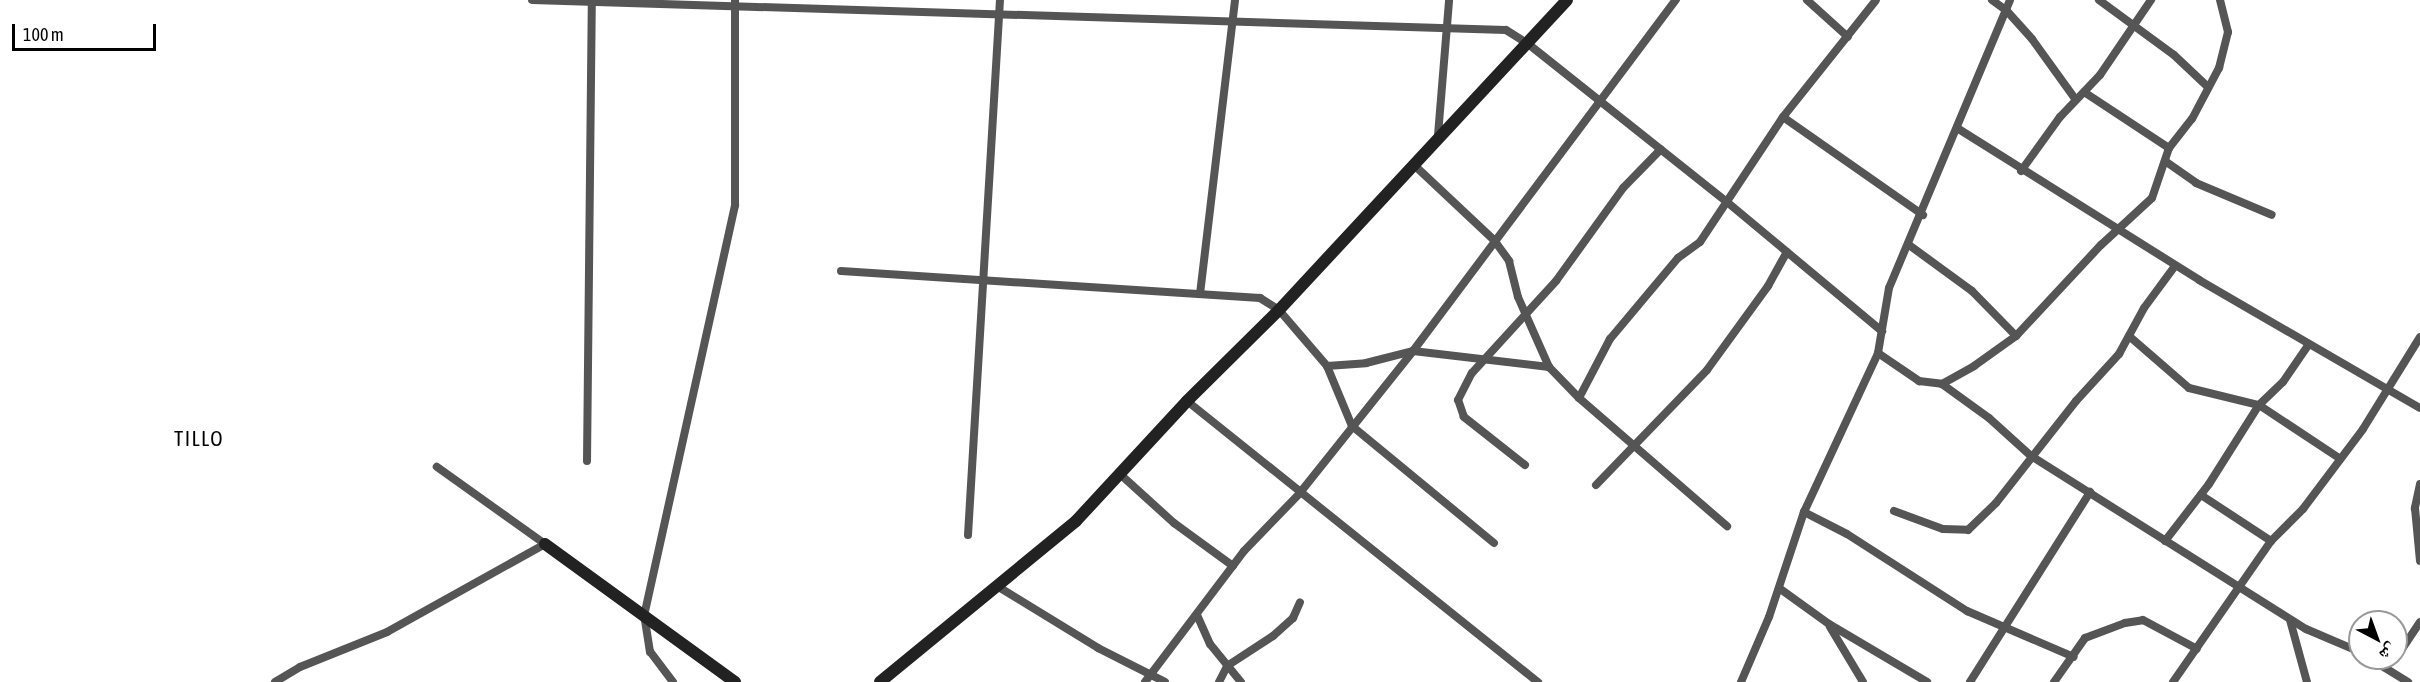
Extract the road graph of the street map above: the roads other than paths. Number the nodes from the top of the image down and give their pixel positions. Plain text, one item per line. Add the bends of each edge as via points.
1 (532, 0) edge
2 (1000, 0) edge
3 (1235, 0) edge
4 (1449, 0) edge
5 (1567, 0) edge
6 (1676, 0) edge
7 (1807, 0) edge
8 (1876, 0) edge
9 (1992, 0) edge
10 (2010, 0) edge
11 (2099, 0) edge
12 (2151, 0) edge
13 (2220, 0) edge
14 (592, 1) edge
15 (735, 3) edge
16 (2006, 10) junction
17 (999, 14) junction
18 (1234, 22) junction
19 (2134, 25) junction
20 (1447, 28) junction
21 (1848, 37) junction
22 (1527, 43) junction
23 (2208, 87) junction
24 (2084, 92) junction
25 (2076, 100) junction
26 (1602, 103) junction
27 (1784, 117) junction
28 (1957, 128) junction
29 (1438, 135) junction
30 (2169, 148) junction
31 (1661, 149) junction
32 (2165, 161) junction
33 (1413, 164) junction
34 (2022, 171) junction
35 (1727, 202) junction
36 (1923, 214) junction
37 (2272, 215) dead end
38 (2119, 229) junction
39 (1494, 240) junction
40 (1909, 245) junction
41 (1786, 252) junction
42 (2175, 266) junction
43 (841, 271) dead end
44 (983, 279) junction
45 (1200, 294) junction
46 (1279, 310) junction
47 (1526, 316) junction
48 (1882, 331) junction
49 (2016, 336) junction
50 (2129, 336) junction
51 (2420, 337) edge
52 (2309, 344) junction
53 (1413, 351) junction
54 (1878, 353) junction
55 (1488, 358) junction
56 (1327, 366) junction
57 (1549, 367) junction
58 (1942, 384) junction
59 (2389, 392) junction
60 (1579, 398) junction
61 (1186, 401) junction
62 (2259, 405) junction
63 (2420, 408) edge
64 (1352, 426) junction
65 (1634, 446) junction
66 (2031, 456) junction
67 (2339, 458) junction
68 (587, 461) dead end
69 (1525, 465) dead end
70 (437, 467) dead end
71 (1121, 475) junction
72 (2420, 484) edge
73 (1596, 485) dead end
74 (2090, 492) junction
75 (1299, 494) junction
76 (2201, 495) junction
77 (1894, 511) dead end
78 (1804, 512) junction
79 (1727, 526) dead end
80 (968, 535) dead end
81 (2165, 541) junction
82 (2271, 541) junction
83 (1494, 543) dead end
84 (545, 544) junction
85 (2420, 561) edge
86 (1233, 566) junction
87 (997, 586) junction
88 (1779, 588) junction
89 (2239, 589) junction
90 (1300, 602) dead end
91 (1197, 615) junction
92 (644, 616) junction
93 (2290, 620) junction
94 (2420, 622) edge
95 (1829, 624) junction
96 (2006, 626) junction
97 (2408, 640) edge
98 (2348, 647) edge
99 (2197, 649) junction
100 (2074, 657) junction
101 (1227, 666) junction
102 (2388, 670) edge
103 (1151, 674) junction
104 (885, 681) edge
105 (275, 682) edge
106 (673, 682) edge
107 (735, 682) edge
108 (1144, 682) edge
109 (1165, 682) edge
110 (1219, 682) edge
111 (1241, 682) edge
112 (1538, 682) edge
113 (1741, 682) edge
114 (1863, 682) edge
115 (1927, 682) edge
116 (1970, 682) edge
117 (2054, 682) edge
118 (2173, 682) edge
119 (2307, 682) edge
120 (2408, 682) edge

1 - 14 street
2 - 17 street
3 - 18 street
4 - 20 street
5 - 22 street
6 - 26 street
7 - 21 street
8 - 21 street
9 - 16 street
10 - 16 street
11 - 19 street
12 - 19 street
13 - 23 street via 2228,32 2219,68
14 - 15 street
14 - 68 street
15 - 17 street
15 - 92 street via 735,205
16 - 25 street
16 - 28 street
17 - 18 street
17 - 44 street
18 - 20 street
18 - 45 street
19 - 23 street
19 - 24 street
20 - 22 street via 1506,30
20 - 29 street
21 - 27 street
22 - 26 street
22 - 29 street
23 - 30 street via 2192,118
24 - 25 street
24 - 30 street
25 - 34 street
26 - 31 street
26 - 39 street
27 - 35 street
27 - 36 street
28 - 34 street
28 - 36 street
29 - 33 street
30 - 32 street
31 - 35 street
31 - 47 street via 1623,188
32 - 37 street via 2196,183
32 - 38 street via 2152,198
33 - 39 street
33 - 46 street
34 - 38 street
35 - 41 street
35 - 60 street via 1700,242 1677,258 1610,339
36 - 40 street
38 - 42 street
38 - 49 street
39 - 47 street via 1509,261
39 - 53 street
40 - 48 street via 1889,288
40 - 49 street via 1972,291
41 - 48 street
41 - 65 street via 1768,285 1707,370
42 - 50 street
42 - 52 street
43 - 44 street
44 - 45 street
44 - 80 street
45 - 46 street via 1260,298
46 - 56 street
46 - 61 street
47 - 55 street
47 - 57 street
48 - 54 street
49 - 58 street
50 - 62 street via 2189,388
50 - 66 street via 2119,354
51 - 59 street
52 - 59 street
52 - 62 street via 2283,382
53 - 55 street
53 - 56 street via 1366,363
53 - 64 street
54 - 58 street via 1919,381
54 - 78 street
55 - 57 street
55 - 69 street via 1472,373 1458,400 1464,417
56 - 64 street
57 - 60 street
58 - 66 street via 1989,418
59 - 63 street
59 - 67 street
60 - 65 street
61 - 71 street
61 - 75 street
62 - 67 street
62 - 76 street
64 - 75 street
64 - 83 street
65 - 73 street
65 - 79 street
66 - 74 street
66 - 77 street via 1996,503 1968,530 1943,529
67 - 82 street via 2303,509
70 - 84 street
71 - 86 street via 1174,523
71 - 87 street via 1076,521
72 - 85 street via 2415,508
74 - 81 street
74 - 96 street
75 - 86 street
75 - 112 street
76 - 81 street
76 - 82 street
78 - 88 street
78 - 96 street via 1847,534 1967,611
81 - 89 street
82 - 89 street
84 - 92 street
84 - 105 street via 387,632 300,667
86 - 91 street
87 - 103 street via 1098,648
87 - 104 street
88 - 95 street
88 - 113 street
89 - 93 street
89 - 99 street
90 - 101 street via 1293,618 1273,636
91 - 101 street via 1210,644
91 - 103 street
92 - 106 street via 650,652
92 - 107 street
93 - 98 street
93 - 119 street
94 - 97 street
95 - 114 street
95 - 115 street
96 - 100 street
96 - 116 street
99 - 100 street via 2143,620 2125,622 2085,638
99 - 118 street
100 - 117 street
101 - 110 street
101 - 111 street
102 - 120 street
103 - 108 street
103 - 109 street

